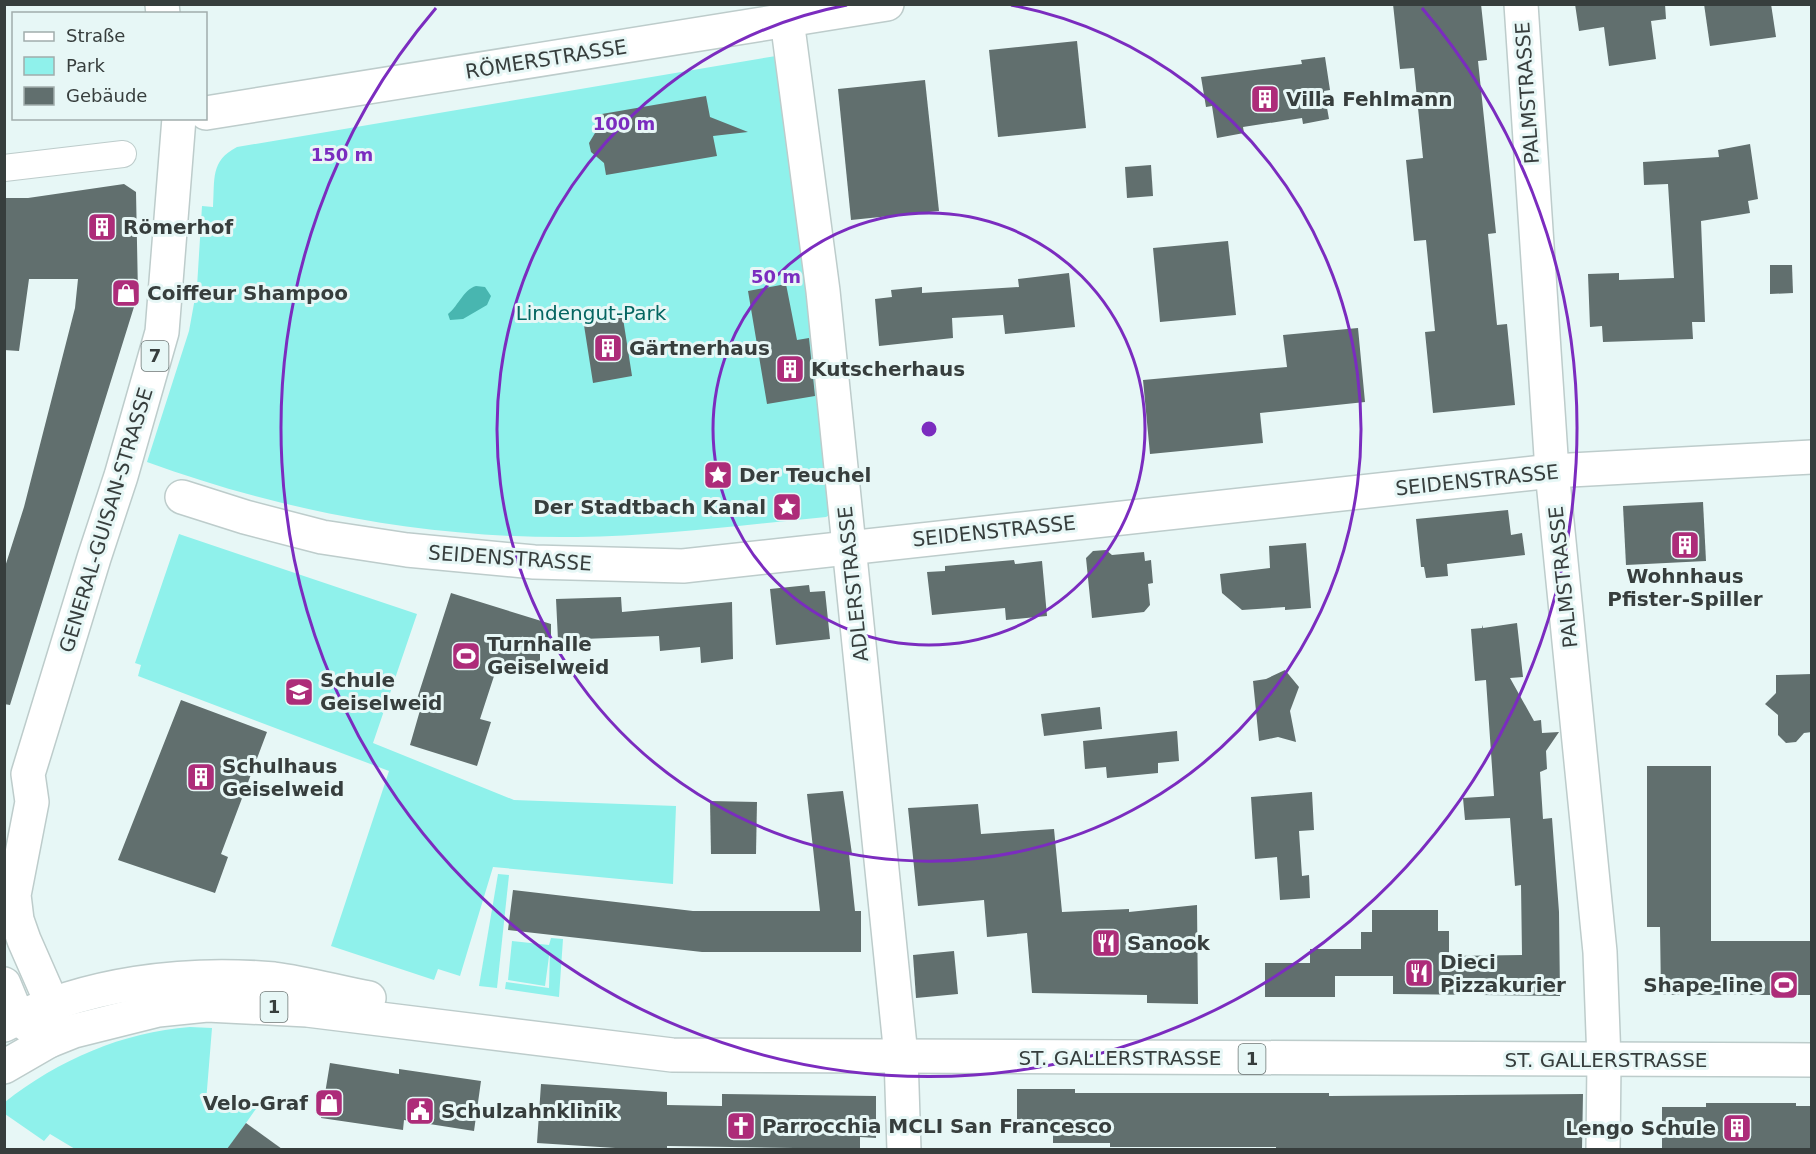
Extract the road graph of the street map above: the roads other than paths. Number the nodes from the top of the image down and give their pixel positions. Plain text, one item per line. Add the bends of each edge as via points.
1 (887, 4) edge
2 (1521, 4) edge
3 (787, 21) junction
4 (207, 113) edge
5 (179, 120) edge
6 (123, 154) dead end
7 (4, 168) edge
8 (1812, 457) edge
9 (1552, 471) junction
10 (182, 497) dead end
11 (849, 546) junction
12 (28, 774) junction
13 (4, 796) edge
14 (4, 984) edge
15 (53, 1006) junction
16 (11, 1022) edge
17 (501, 1035) junction
18 (49, 1041) junction
19 (901, 1056) junction
20 (1604, 1060) junction
21 (1812, 1060) edge
22 (4, 1067) edge
23 (904, 1149) edge
24 (1604, 1149) edge

1 - 3 main road, RÖMERSTRASSE
2 - 9 main road, PALMSTRASSE
3 - 4 main road, RÖMERSTRASSE
3 - 11 main road, ADLERSTRASSE via 823,291
5 - 12 main road, GENERAL-GUISAN-STRASSE / 7 via 162,332
6 - 7 street
8 - 9 main road, SEIDENSTRASSE
9 - 11 main road, SEIDENSTRASSE
9 - 20 main road, PALMSTRASSE via 1598,937
10 - 11 main road, SEIDENSTRASSE via 322,537 534,562 683,566
11 - 19 main road, ADLERSTRASSE
12 - 13 main road
12 - 15 main road, GENERAL-GUISAN-STRASSE / 7 via 32,802 14,895 24,940
14 - 16 main road
15 - 16 main road, 1
15 - 17 main road, ST. GALLERSTRASSE / 1 via 111,988 165,980 273,979 379,1000
15 - 18 main road
16 - 18 main road
17 - 18 main road, ST. GALLERSTRASSE / 1 via 307,1010 207,1005 117,1019
17 - 19 main road, ST. GALLERSTRASSE / 1 via 672,1055
18 - 22 main road, 1
19 - 20 main road, ST. GALLERSTRASSE / 1
19 - 23 main road, ADLERSTRASSE
20 - 21 main road, ST. GALLERSTRASSE / 1
20 - 24 main road, PALMSTRASSE

